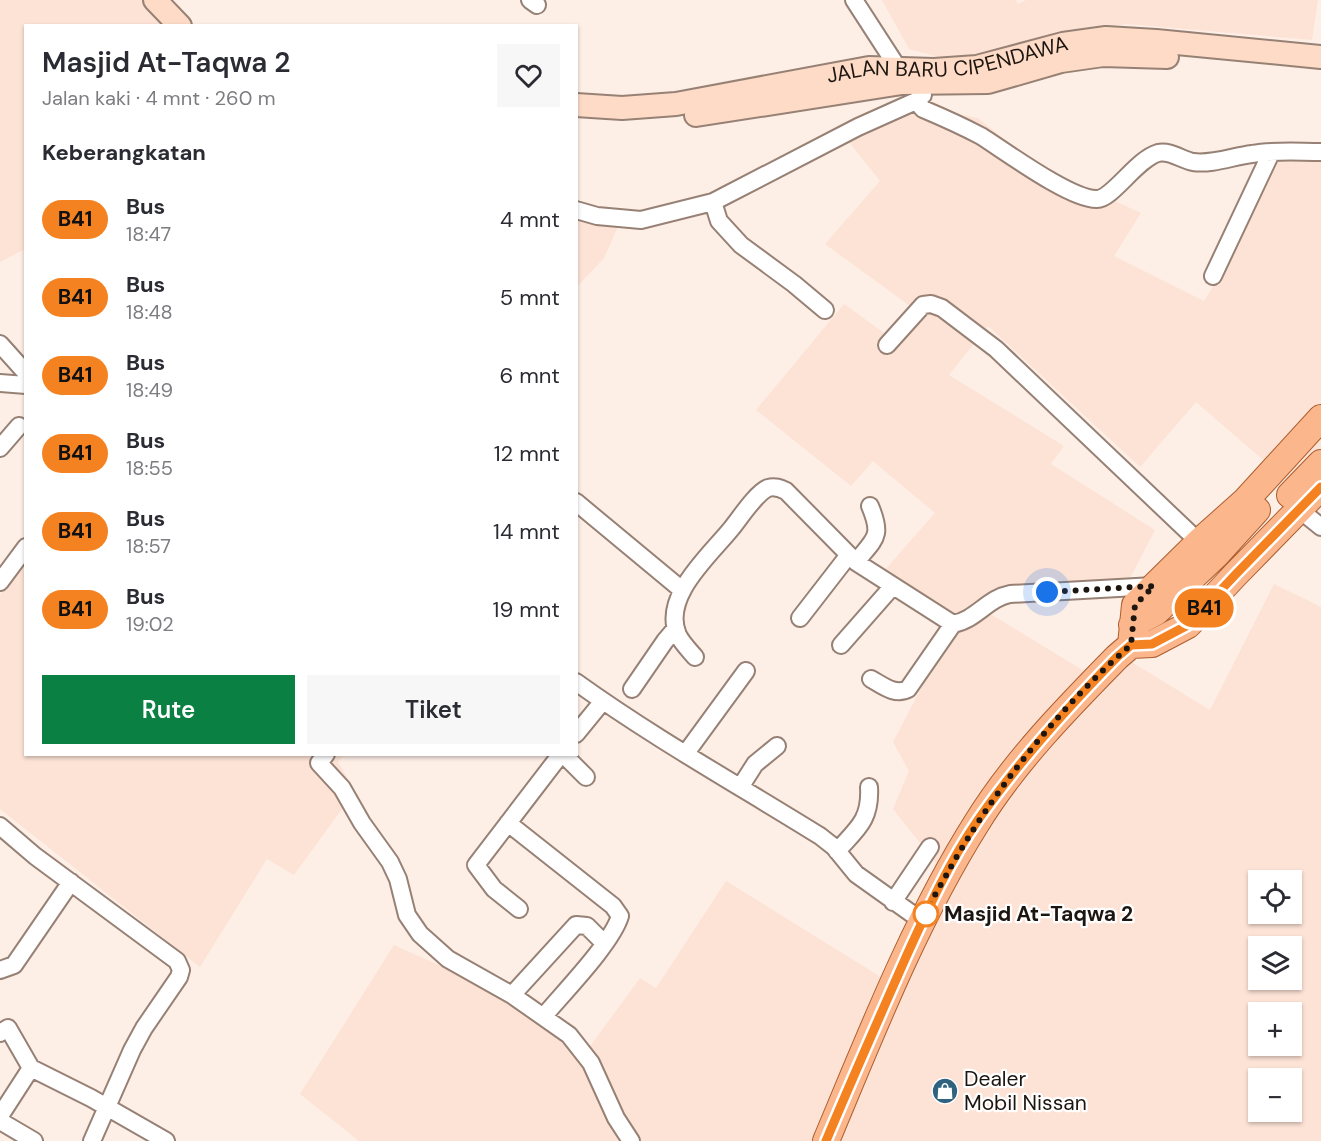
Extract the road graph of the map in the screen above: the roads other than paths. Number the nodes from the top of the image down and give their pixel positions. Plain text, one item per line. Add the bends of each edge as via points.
1 (139, 0) edge
2 (854, 0) edge
3 (167, 13) edge
4 (1321, 57) edge
5 (898, 68) junction
6 (1321, 72) edge
7 (935, 76) junction
8 (916, 102) junction
9 (578, 105) edge
10 (578, 117) edge
11 (1321, 152) edge
12 (1271, 153) junction
13 (713, 202) junction
14 (578, 211) edge
15 (1213, 276) dead end
16 (825, 310) dead end
17 (0, 344) edge
18 (887, 345) dead end
19 (24, 371) edge
20 (0, 383) edge
21 (24, 384) edge
22 (1321, 418) edge
23 (23, 425) edge
24 (1321, 441) edge
25 (0, 448) edge
26 (1321, 463) edge
27 (1321, 487) edge
28 (578, 504) edge
29 (870, 506) dead end
30 (1300, 510) junction
31 (1321, 527) edge
32 (1199, 542) junction
33 (24, 551) edge
34 (852, 559) junction
35 (0, 582) edge
36 (1154, 586) junction
37 (892, 587) junction
38 (682, 590) junction
39 (800, 618) dead end
40 (953, 624) junction
41 (676, 628) junction
42 (1139, 638) junction
43 (841, 645) dead end
44 (695, 657) dead end
45 (746, 671) dead end
46 (871, 679) dead end
47 (578, 683) edge
48 (632, 689) dead end
49 (603, 701) junction
50 (578, 732) edge
51 (777, 746) dead end
52 (686, 753) junction
53 (325, 756) edge
54 (560, 756) edge
55 (564, 756) edge
56 (586, 777) dead end
57 (741, 786) junction
58 (869, 787) dead end
59 (508, 823) junction
60 (0, 826) edge
61 (930, 847) dead end
62 (837, 851) junction
63 (71, 882) junction
64 (893, 902) junction
65 (519, 909) dead end
66 (922, 921) junction
67 (604, 943) junction
68 (0, 970) edge
69 (512, 995) junction
70 (544, 1016) junction
71 (0, 1034) edge
72 (30, 1068) junction
73 (108, 1108) junction
74 (0, 1116) edge
75 (0, 1121) edge
76 (34, 1141) edge
77 (92, 1141) edge
78 (166, 1141) edge
79 (631, 1141) edge
80 (826, 1141) edge

1 - 3 main road
2 - 5 street
4 - 7 main road, JALAN BARU CIPENDAWA via 1106,38 1063,44
5 - 7 main road, JALAN BARU CIPENDAWA
5 - 9 main road, JALAN BARU CIPENDAWA via 858,70 676,104 622,108
6 - 7 main road, JALAN BARU CIPENDAWA via 1258,64 1103,55 1061,61 988,82
7 - 8 street
7 - 10 main road, JALAN BARU CIPENDAWA via 669,119 628,122
8 - 12 street via 1091,199 1105,197 1155,154 1169,153 1203,162
8 - 13 street via 858,127
11 - 12 street
12 - 15 street
13 - 14 street via 641,220
13 - 16 street via 719,220 735,240
17 - 19 street
18 - 32 street via 923,305 942,308 996,349
20 - 21 street
22 - 32 main road via 1245,501
23 - 25 street
24 - 42 main road via 1217,554 1156,612
26 - 42 main road via 1174,613
27 - 30 main road
28 - 38 street
29 - 34 street via 878,534
30 - 31 street
30 - 42 main road via 1188,625
32 - 36 main road
33 - 35 street
34 - 37 street
34 - 38 street via 786,491 770,488 757,497
34 - 39 street
36 - 40 street via 1010,594
36 - 42 main road via 1135,605
37 - 40 street
37 - 43 street
38 - 41 street via 675,612
40 - 46 street via 906,691 894,691
41 - 44 street
41 - 48 street
42 - 66 main road via 1049,729 1004,785 977,822
45 - 52 street
47 - 49 street
49 - 50 street
49 - 52 street
51 - 57 street via 755,764
52 - 57 street
53 - 69 street via 319,764 342,788 390,862 407,915 420,934 448,959
54 - 59 street
55 - 56 street
57 - 62 street
58 - 62 street via 869,807 864,819
59 - 65 street via 476,865 494,889
59 - 67 street via 613,906 620,916
60 - 63 street
61 - 64 street
62 - 64 street via 856,874
63 - 68 street via 14,965
63 - 73 street via 180,965 179,977 132,1050
64 - 66 street
66 - 80 main road
67 - 69 street via 586,926 576,925
67 - 70 street
69 - 70 street
70 - 79 street via 582,1050
71 - 72 street via 8,1028
72 - 73 street
72 - 74 street
73 - 77 street
73 - 78 street
75 - 76 street

